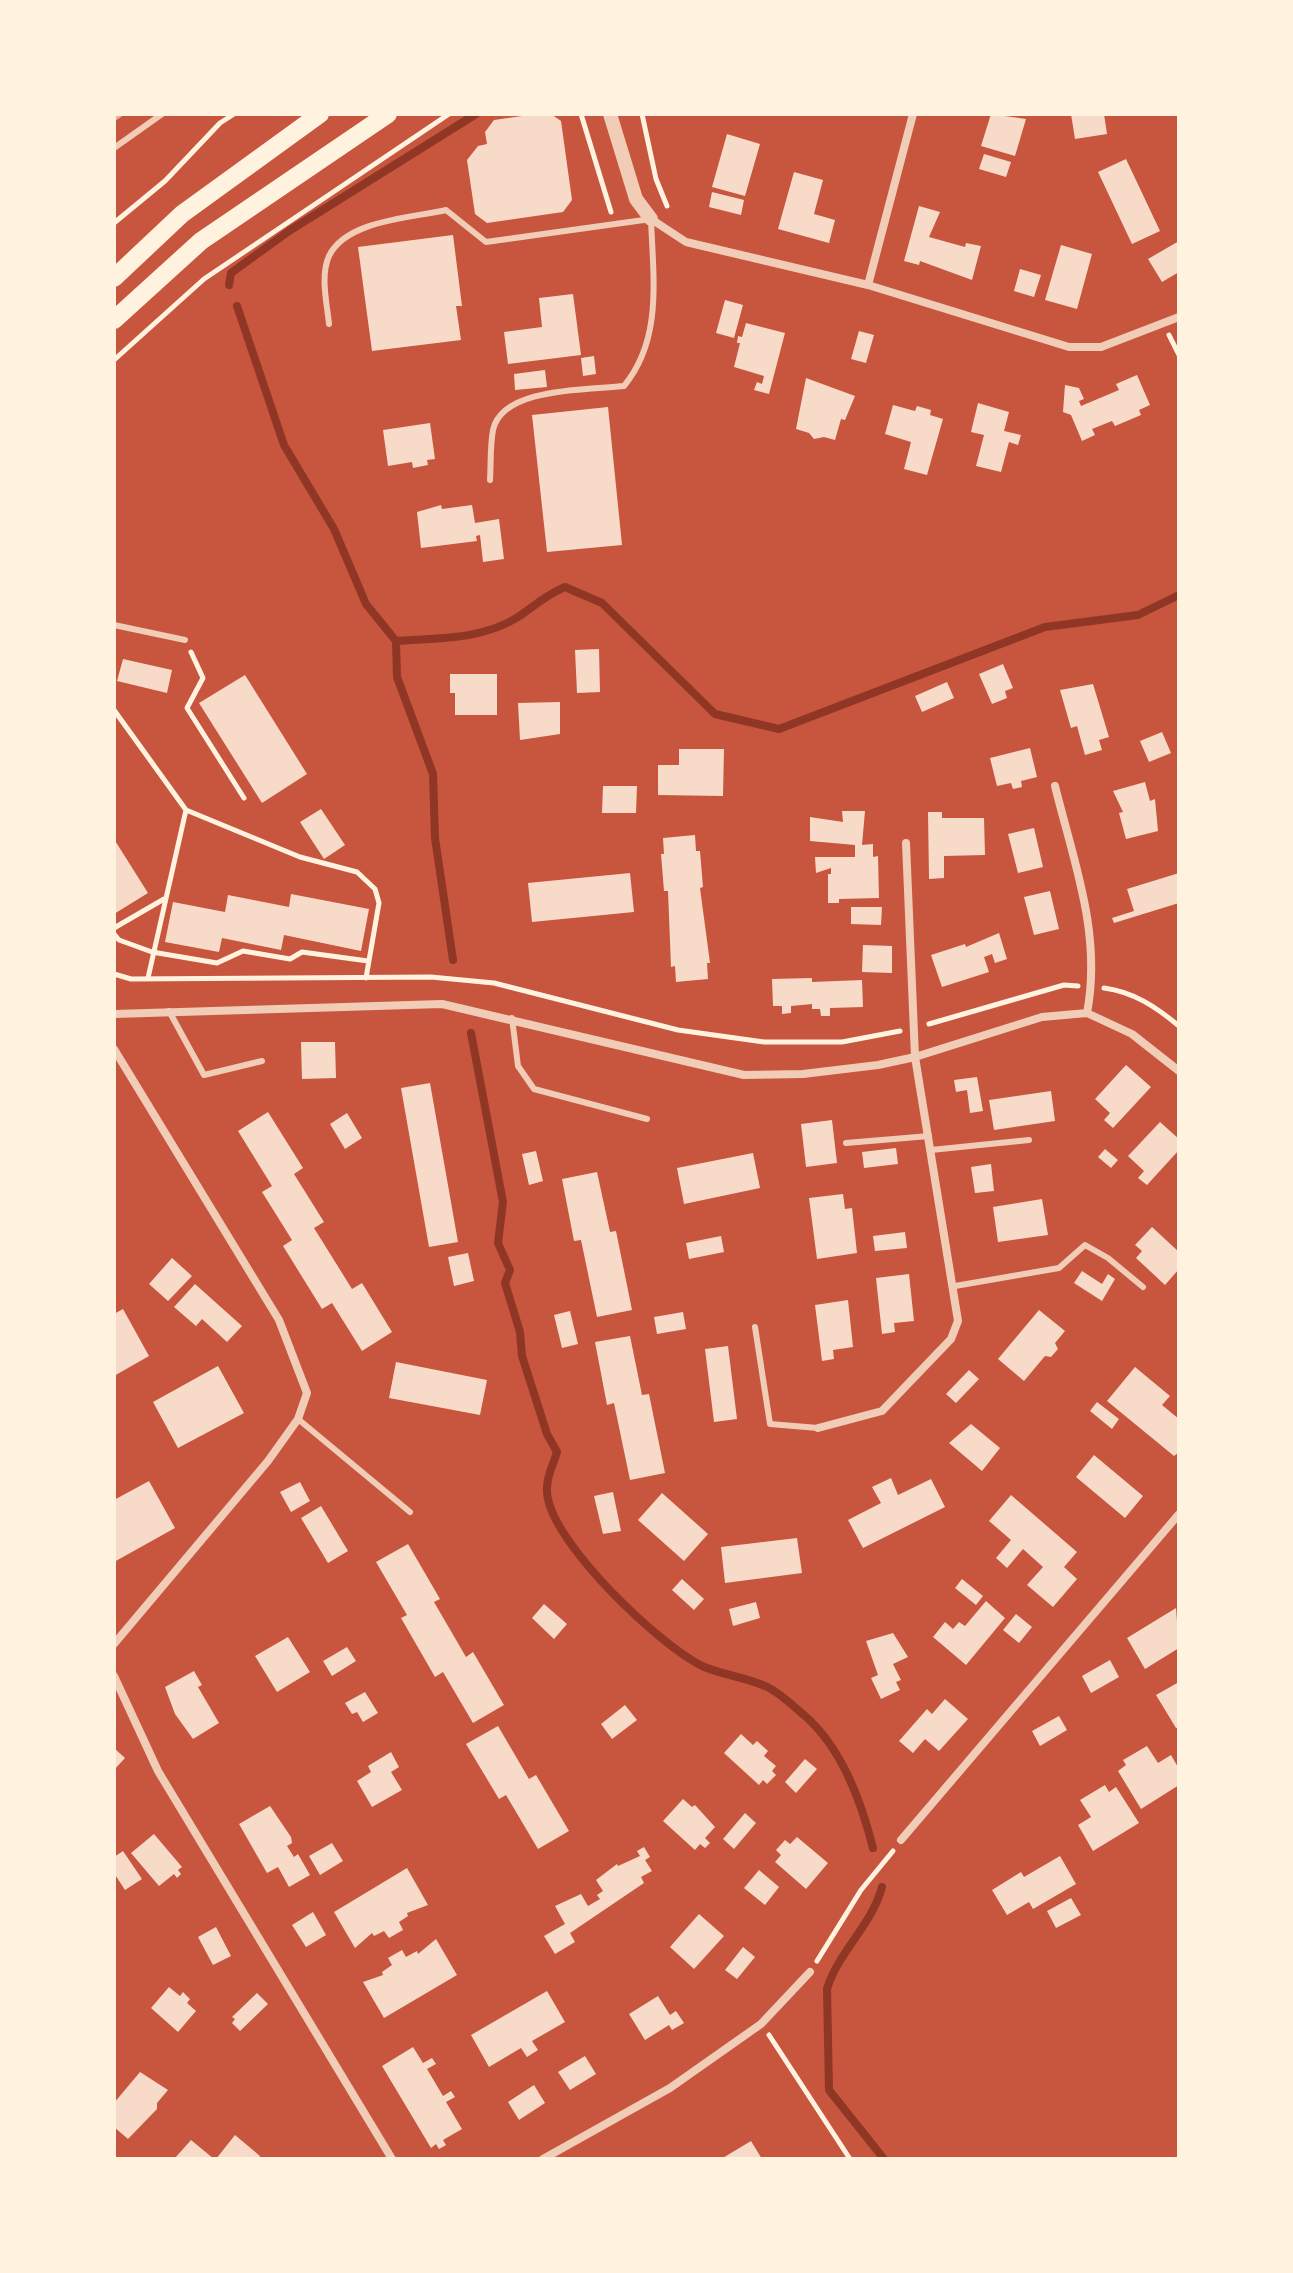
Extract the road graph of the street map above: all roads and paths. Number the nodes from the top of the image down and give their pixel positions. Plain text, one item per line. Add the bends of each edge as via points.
1 (162, 114) edge
2 (234, 114) edge
3 (320, 114) edge
4 (388, 114) edge
5 (449, 114) edge
6 (581, 114) edge
7 (610, 114) edge
8 (642, 114) edge
9 (913, 114) edge
10 (114, 148) edge
11 (651, 219) junction
12 (114, 223) edge
13 (616, 224) junction
14 (686, 242) junction
15 (114, 278) edge
16 (868, 285) junction
17 (1179, 317) edge
18 (114, 320) edge
19 (329, 324) dead end
20 (114, 360) edge
21 (490, 480) dead end
22 (114, 625) edge
23 (185, 640) joint
24 (114, 710) edge
25 (1055, 786) dead end
26 (244, 798) dead end
27 (186, 810) junction
28 (906, 843) dead end
29 (165, 899) junction
30 (114, 931) edge
31 (152, 952) junction
32 (368, 961) junction
33 (114, 974) edge
34 (148, 978) junction
35 (366, 978) junction
36 (1092, 986) junction
37 (169, 1011) junction
38 (1087, 1013) junction
39 (114, 1014) edge
40 (512, 1018) junction
41 (1179, 1026) edge
42 (915, 1029) junction
43 (114, 1049) edge
44 (915, 1057) junction
45 (262, 1061) dead end
46 (1179, 1071) edge
47 (647, 1119) dead end
48 (929, 1136) junction
49 (1029, 1140) dead end
50 (846, 1143) dead end
51 (931, 1150) junction
52 (955, 1286) junction
53 (1143, 1287) dead end
54 (755, 1327) dead end
55 (298, 1419) junction
56 (818, 1428) joint
57 (410, 1512) dead end
58 (1179, 1514) edge
59 (114, 1644) edge
60 (114, 1676) edge
61 (901, 1840) joint
62 (810, 1972) joint
63 (761, 2024) junction
64 (392, 2159) edge
65 (543, 2159) edge
66 (850, 2159) edge

1 - 10 lane
2 - 12 path
3 - 15 main road via 182,214
4 - 18 main road via 201,241
5 - 20 path via 204,279
6 - 13 path
7 - 11 street via 636,199
8 - 14 path via 656,179
9 - 16 street
11 - 13 lane
11 - 14 street
11 - 21 lane via 654,299 649,345 640,367 624,386 521,398 503,410 493,429
13 - 19 lane via 486,242 446,210 353,232 329,255 324,278
14 - 16 street
16 - 17 street via 1069,347 1101,347
22 - 23 lane
23 - 26 path via 203,678 187,708
24 - 27 path
25 - 36 street via 1092,931
27 - 29 path
27 - 32 path via 300,857 357,872 375,889 379,903
28 - 42 street
29 - 30 path
29 - 31 path
30 - 31 path via 119,940
31 - 32 path via 217,963 243,951 290,959 302,952
31 - 34 path
32 - 35 path
33 - 34 path
34 - 35 path
35 - 42 path via 494,983 678,1030 764,1042 842,1042
36 - 38 street
36 - 41 path via 1123,991
36 - 42 path via 1064,985
37 - 39 street
37 - 40 street via 442,1004
37 - 45 lane via 204,1075
38 - 44 street via 1042,1017
38 - 46 street via 1132,1034
40 - 44 street via 744,1075 803,1074
40 - 47 lane via 518,1066 534,1089
42 - 44 street
43 - 55 street via 279,1320 307,1393
44 - 48 street
48 - 50 lane
48 - 51 street
49 - 51 lane
51 - 52 street
52 - 53 lane via 1059,1268 1085,1245
52 - 56 street via 958,1321 951,1339 882,1411
54 - 56 lane via 770,1424
55 - 57 lane
55 - 59 street
58 - 61 street
60 - 64 street via 158,1771
61 - 62 path via 861,1890
62 - 63 street
63 - 65 street via 670,2088
63 - 66 path

